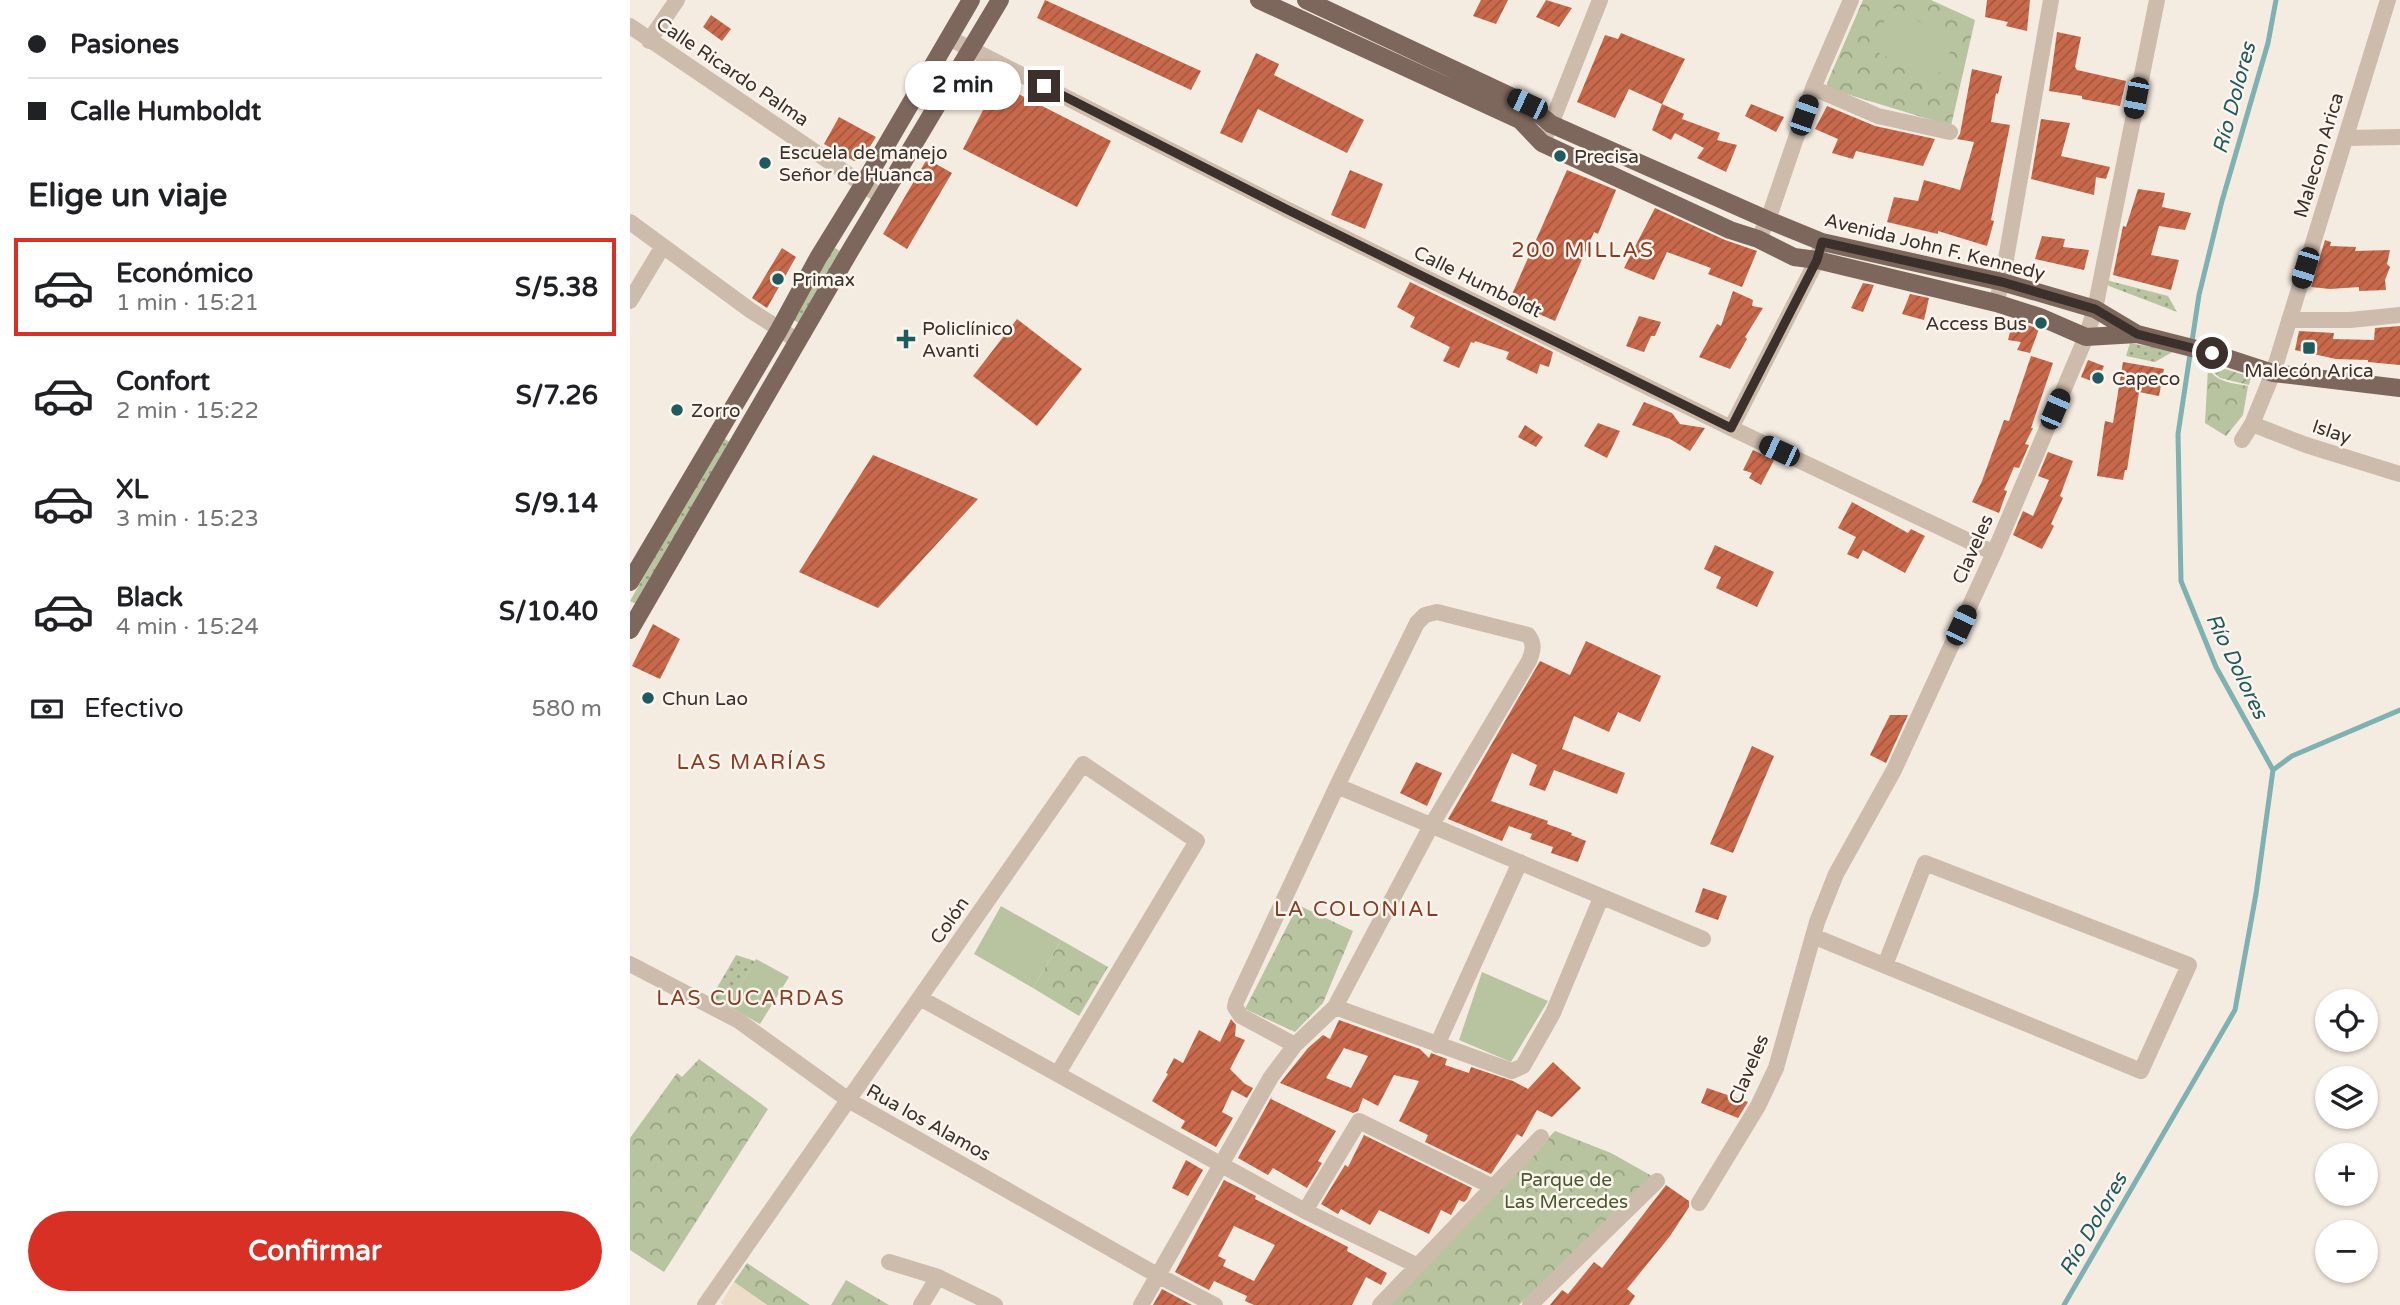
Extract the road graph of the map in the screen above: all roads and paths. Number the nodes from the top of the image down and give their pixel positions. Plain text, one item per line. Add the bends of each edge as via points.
1 (677, 0) edge
2 (971, 0) edge
3 (1000, 0) edge
4 (1259, 0) edge
5 (1600, 0) edge
6 (1851, 0) edge
7 (2051, 0) edge
8 (2157, 0) edge
9 (2388, 0) edge
10 (1312, 3) edge
11 (1308, 23) junction
12 (630, 26) edge
13 (949, 38) junction
14 (649, 41) junction
15 (971, 49) junction
16 (1447, 66) junction
17 (1439, 83) junction
18 (1813, 88) junction
19 (1551, 124) junction
20 (1950, 132) dead end
21 (2400, 137) edge
22 (2346, 138) junction
23 (1542, 143) junction
24 (863, 185) junction
25 (883, 198) junction
26 (1768, 220) junction
27 (630, 222) edge
28 (1758, 239) junction
29 (1822, 242) junction
30 (663, 246) junction
31 (1817, 260) junction
32 (2002, 282) junction
33 (630, 301) edge
34 (1996, 303) junction
35 (2095, 309) junction
36 (2400, 315) edge
37 (2289, 320) junction
38 (779, 330) junction
39 (2137, 334) junction
40 (2086, 337) junction
41 (798, 341) junction
42 (2273, 373) junction
43 (2400, 388) edge
44 (2252, 424) junction
45 (1731, 428) junction
46 (2242, 440) dead end
47 (2400, 474) edge
48 (1994, 553) junction
49 (630, 583) edge
50 (630, 629) edge
51 (1337, 786) junction
52 (1431, 826) junction
53 (1520, 862) junction
54 (1601, 898) junction
55 (1813, 936) junction
56 (1703, 939) dead end
57 (630, 964) edge
58 (1885, 965) junction
59 (920, 998) junction
60 (1335, 1007) junction
61 (1295, 1045) junction
62 (1437, 1045) junction
63 (1058, 1073) junction
64 (850, 1101) junction
65 (1541, 1137) dead end
66 (1220, 1165) junction
67 (1657, 1181) dead end
68 (1493, 1187) junction
69 (1699, 1203) dead end
70 (1305, 1211) junction
71 (889, 1262) dead end
72 (1418, 1266) junction
73 (1157, 1275) junction
74 (938, 1278) junction
75 (705, 1305) edge
76 (921, 1305) edge
77 (995, 1305) edge
78 (1141, 1305) edge
79 (1215, 1305) edge
80 (1380, 1305) edge
81 (1530, 1305) edge

1 - 14 street
2 - 13 main road
3 - 15 main road
4 - 11 main road, Avenida John F. Kennedy
5 - 19 street
6 - 18 street
7 - 32 street
8 - 35 street, Claveles
9 - 22 street, Malecon Arica
10 - 11 main road
10 - 16 main road, Avenida John F. Kennedy
11 - 17 main road, Avenida John F. Kennedy
12 - 14 street, Calle Ricardo Palma
13 - 15 street, Calle Humboldt
13 - 24 main road
14 - 24 street, Calle Ricardo Palma
15 - 25 main road
15 - 45 street, Calle Humboldt
16 - 17 main road
16 - 19 main road, Avenida John F. Kennedy via 1527,104
17 - 23 main road, Avenida John F. Kennedy via 1520,120
18 - 20 street via 1878,116
18 - 26 street
19 - 23 street
19 - 26 main road, Avenida John F. Kennedy
21 - 22 street
22 - 37 street, Malecon Arica
23 - 28 main road, Avenida John F. Kennedy
24 - 25 street, Calle Ricardo Palma
24 - 38 main road
25 - 41 main road
26 - 28 street
26 - 29 main road, Avenida John F. Kennedy
27 - 30 street
28 - 31 main road, Avenida John F. Kennedy via 1794,257
29 - 31 street
29 - 32 main road, Avenida John F. Kennedy
30 - 33 street
30 - 38 street
31 - 34 main road, Avenida John F. Kennedy
31 - 45 street
32 - 34 street
32 - 35 main road, Avenida John F. Kennedy
34 - 40 main road, Avenida John F. Kennedy
35 - 39 main road, Avenida John F. Kennedy
35 - 40 street, Claveles
36 - 37 street
37 - 42 street, Malecon Arica
38 - 41 street
38 - 49 main road
39 - 40 main road, Avenida John F. Kennedy
39 - 42 main road, Avenida John F. Kennedy
40 - 48 street, Claveles
41 - 50 main road
42 - 43 main road, Avenida John F. Kennedy
42 - 44 street, Malecon Arica
44 - 46 street, Malecon Arica
44 - 47 street, Islay
45 - 48 street, Calle Humboldt
48 - 55 street, Claveles via 1894,770 1836,874
51 - 52 street
51 - 52 street via 1425,615 1437,612 1528,635 1533,650 1529,661
51 - 61 street via 1235,1007 1241,1016
52 - 53 street
52 - 60 street
53 - 54 street
53 - 62 street
54 - 56 street
54 - 62 street via 1553,1013 1523,1066 1512,1072
55 - 58 street
55 - 69 street, Claveles via 1776,1068
57 - 64 street, Rua los Alamos via 739,1021
58 - 58 street via 2141,1071 2189,965 1925,863
59 - 63 street
59 - 63 street, Colón via 1083,764 1197,841
59 - 64 street, Colón
60 - 61 street
60 - 62 street
61 - 66 street via 1270,1077
63 - 66 street
64 - 73 street, Rua los Alamos
64 - 75 street, Colón
65 - 68 street
66 - 70 street
66 - 73 street
67 - 81 street
68 - 70 street via 1359,1121
68 - 72 street
70 - 72 street
71 - 74 street
72 - 80 street
73 - 78 street
73 - 79 street, Rua los Alamos
74 - 76 street
74 - 77 street

